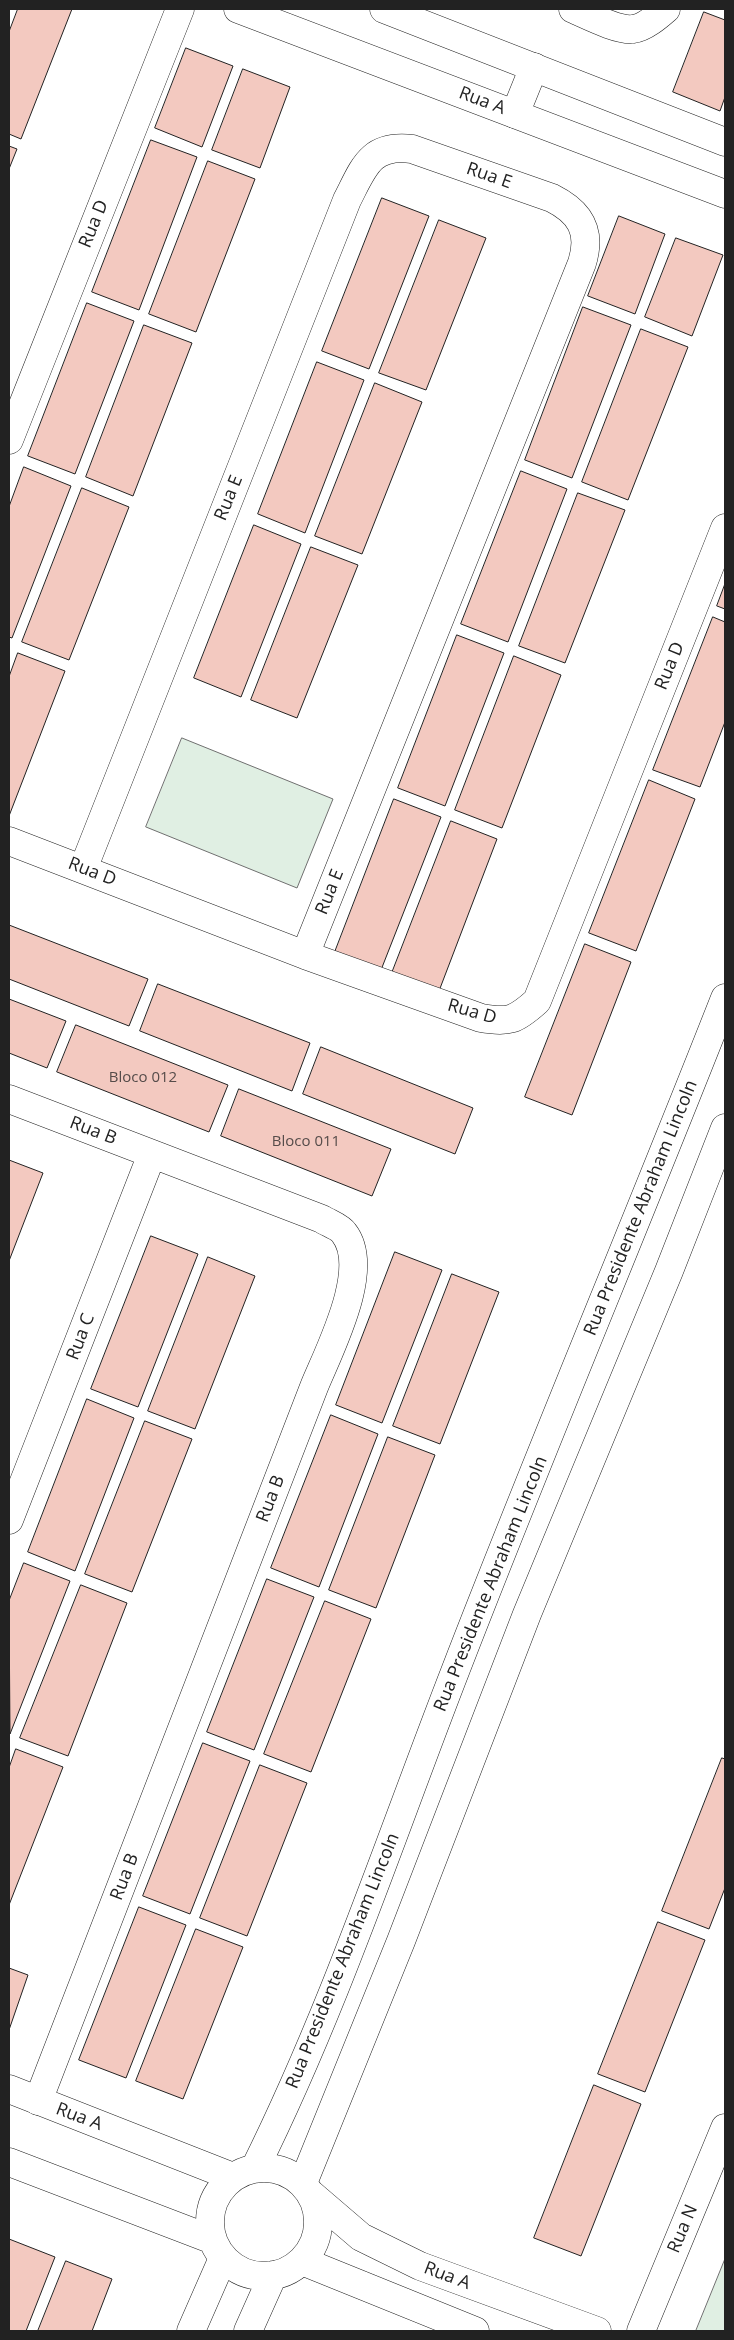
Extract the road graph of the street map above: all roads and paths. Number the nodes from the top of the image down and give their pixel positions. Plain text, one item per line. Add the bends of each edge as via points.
1 (180, 9) edge
2 (238, 9) edge
3 (384, 9) edge
4 (573, 9) edge
5 (666, 9) edge
6 (534, 67) junction
7 (515, 114) junction
8 (725, 142) edge
9 (725, 194) edge
10 (9, 440) edge
11 (725, 528) edge
12 (9, 842) edge
13 (83, 869) junction
14 (305, 955) junction
15 (725, 998) edge
16 (9, 1099) edge
17 (725, 1128) edge
18 (152, 1154) junction
19 (9, 1520) edge
20 (9, 2089) edge
21 (38, 2101) junction
22 (725, 2128) edge
23 (9, 2162) edge
24 (244, 2173) junction
25 (308, 2189) junction
26 (218, 2249) junction
27 (302, 2261) junction
28 (273, 2275) junction
29 (192, 2331) edge
30 (248, 2331) edge
31 (475, 2331) edge
32 (597, 2331) edge
33 (641, 2331) edge

1 - 10 street, Rua D
2 - 7 street, Rua A
3 - 6 street
4 - 5 street via 632,29 645,25
6 - 7 street
6 - 8 street
7 - 9 street, Rua A
11 - 14 street, Rua D via 537,1002 513,1020 501,1022 481,1018
12 - 13 street, Rua D
13 - 14 street, Rua D
13 - 14 street, Rua E via 347,200 366,164 377,153 395,147 412,149 552,198 569,206 579,217 587,249
15 - 24 street, Rua Presidente Abraham Lincoln via 459,1660 361,1923 280,2117
16 - 18 street, Rua B
17 - 25 street via 527,1614
18 - 19 street, Rua C
18 - 21 street, Rua B via 322,1219 344,1232 354,1260 344,1314
20 - 21 street, Rua A
21 - 24 street, Rua A
22 - 33 street, Rua N
23 - 26 street
24 - 25 street via 281,2170
24 - 26 street via 220,2190 213,2205 210,2222
25 - 27 street via 317,2208 318,2229 311,2250
25 - 32 street, Rua A via 361,2237 420,2266
26 - 28 street via 245,2273
26 - 29 street
27 - 28 street via 289,2271
27 - 31 street
28 - 30 street

